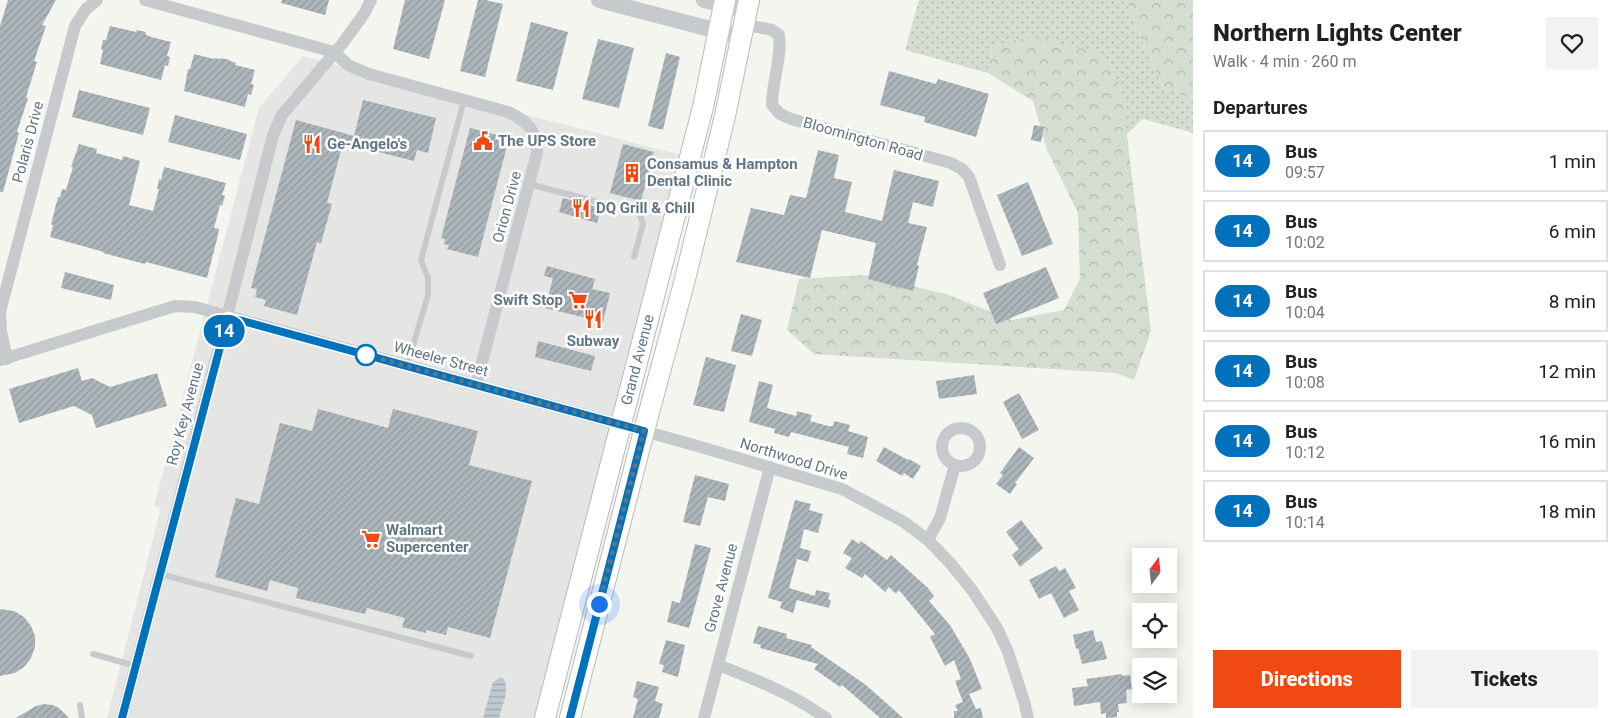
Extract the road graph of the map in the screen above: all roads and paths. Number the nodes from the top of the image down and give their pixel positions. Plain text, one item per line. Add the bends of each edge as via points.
1 (98, 0) edge
2 (145, 0) edge
3 (371, 0) edge
4 (599, 0) edge
5 (704, 0) edge
6 (725, 2) edge
7 (745, 18) edge
8 (719, 31) junction
9 (334, 52) junction
10 (464, 100) junction
11 (529, 184) junction
12 (634, 257) dead end
13 (1000, 265) dead end
14 (228, 317) junction
15 (3, 360) edge
16 (408, 366) junction
17 (476, 385) junction
18 (621, 425) junction
19 (644, 431) junction
20 (955, 465) dead end
21 (770, 466) junction
22 (928, 540) junction
23 (160, 574) junction
24 (92, 654) dead end
25 (471, 656) dead end
26 (718, 665) junction
27 (136, 666) junction
28 (80, 705) dead end
29 (82, 718) edge
30 (122, 718) edge
31 (545, 718) edge
32 (570, 718) edge
33 (704, 718) edge
34 (826, 718) edge
35 (1028, 718) edge

1 - 15 street, Polaris Drive via 86,9 75,26 0,312
2 - 9 street
3 - 9 street, Roy Key Avenue
4 - 8 street, Bloomington Road
5 - 6 street, Bloomington Road
6 - 7 street, Bloomington Road
6 - 8 main road, Grand Avenue
7 - 8 street, Bloomington Road
7 - 13 street, Bloomington Road via 779,35 772,106 780,114 962,169 969,177
7 - 19 main road, Grand Avenue via 691,256
8 - 18 main road, Grand Avenue via 703,107
9 - 10 street, Orion Drive via 348,65 368,74
9 - 14 street, Roy Key Avenue via 282,115 273,135
10 - 11 street, Orion Drive via 508,112 522,118 531,128 537,154
10 - 16 lane via 421,260 428,278 428,295
11 - 12 lane via 636,212 644,224
11 - 17 street, Orion Drive
14 - 15 street, Wheeler Street via 195,307 175,306
14 - 16 street, Wheeler Street
14 - 23 street, Roy Key Avenue
16 - 17 street, Wheeler Street
17 - 18 street, Wheeler Street
18 - 19 street, Wheeler Street
18 - 31 main road, Grand Avenue
19 - 21 street, Northwood Drive
19 - 32 main road, Grand Avenue
20 - 22 street via 940,518
21 - 22 street, Northwood Drive via 842,489 904,522
21 - 26 street, Grove Avenue
22 - 35 street, Northwood Drive via 972,590 997,628 1017,676
23 - 25 lane
23 - 27 street, Roy Key Avenue
24 - 27 lane
26 - 33 street, Grove Avenue
26 - 34 street via 780,691
27 - 30 street, Roy Key Avenue
28 - 29 lane

